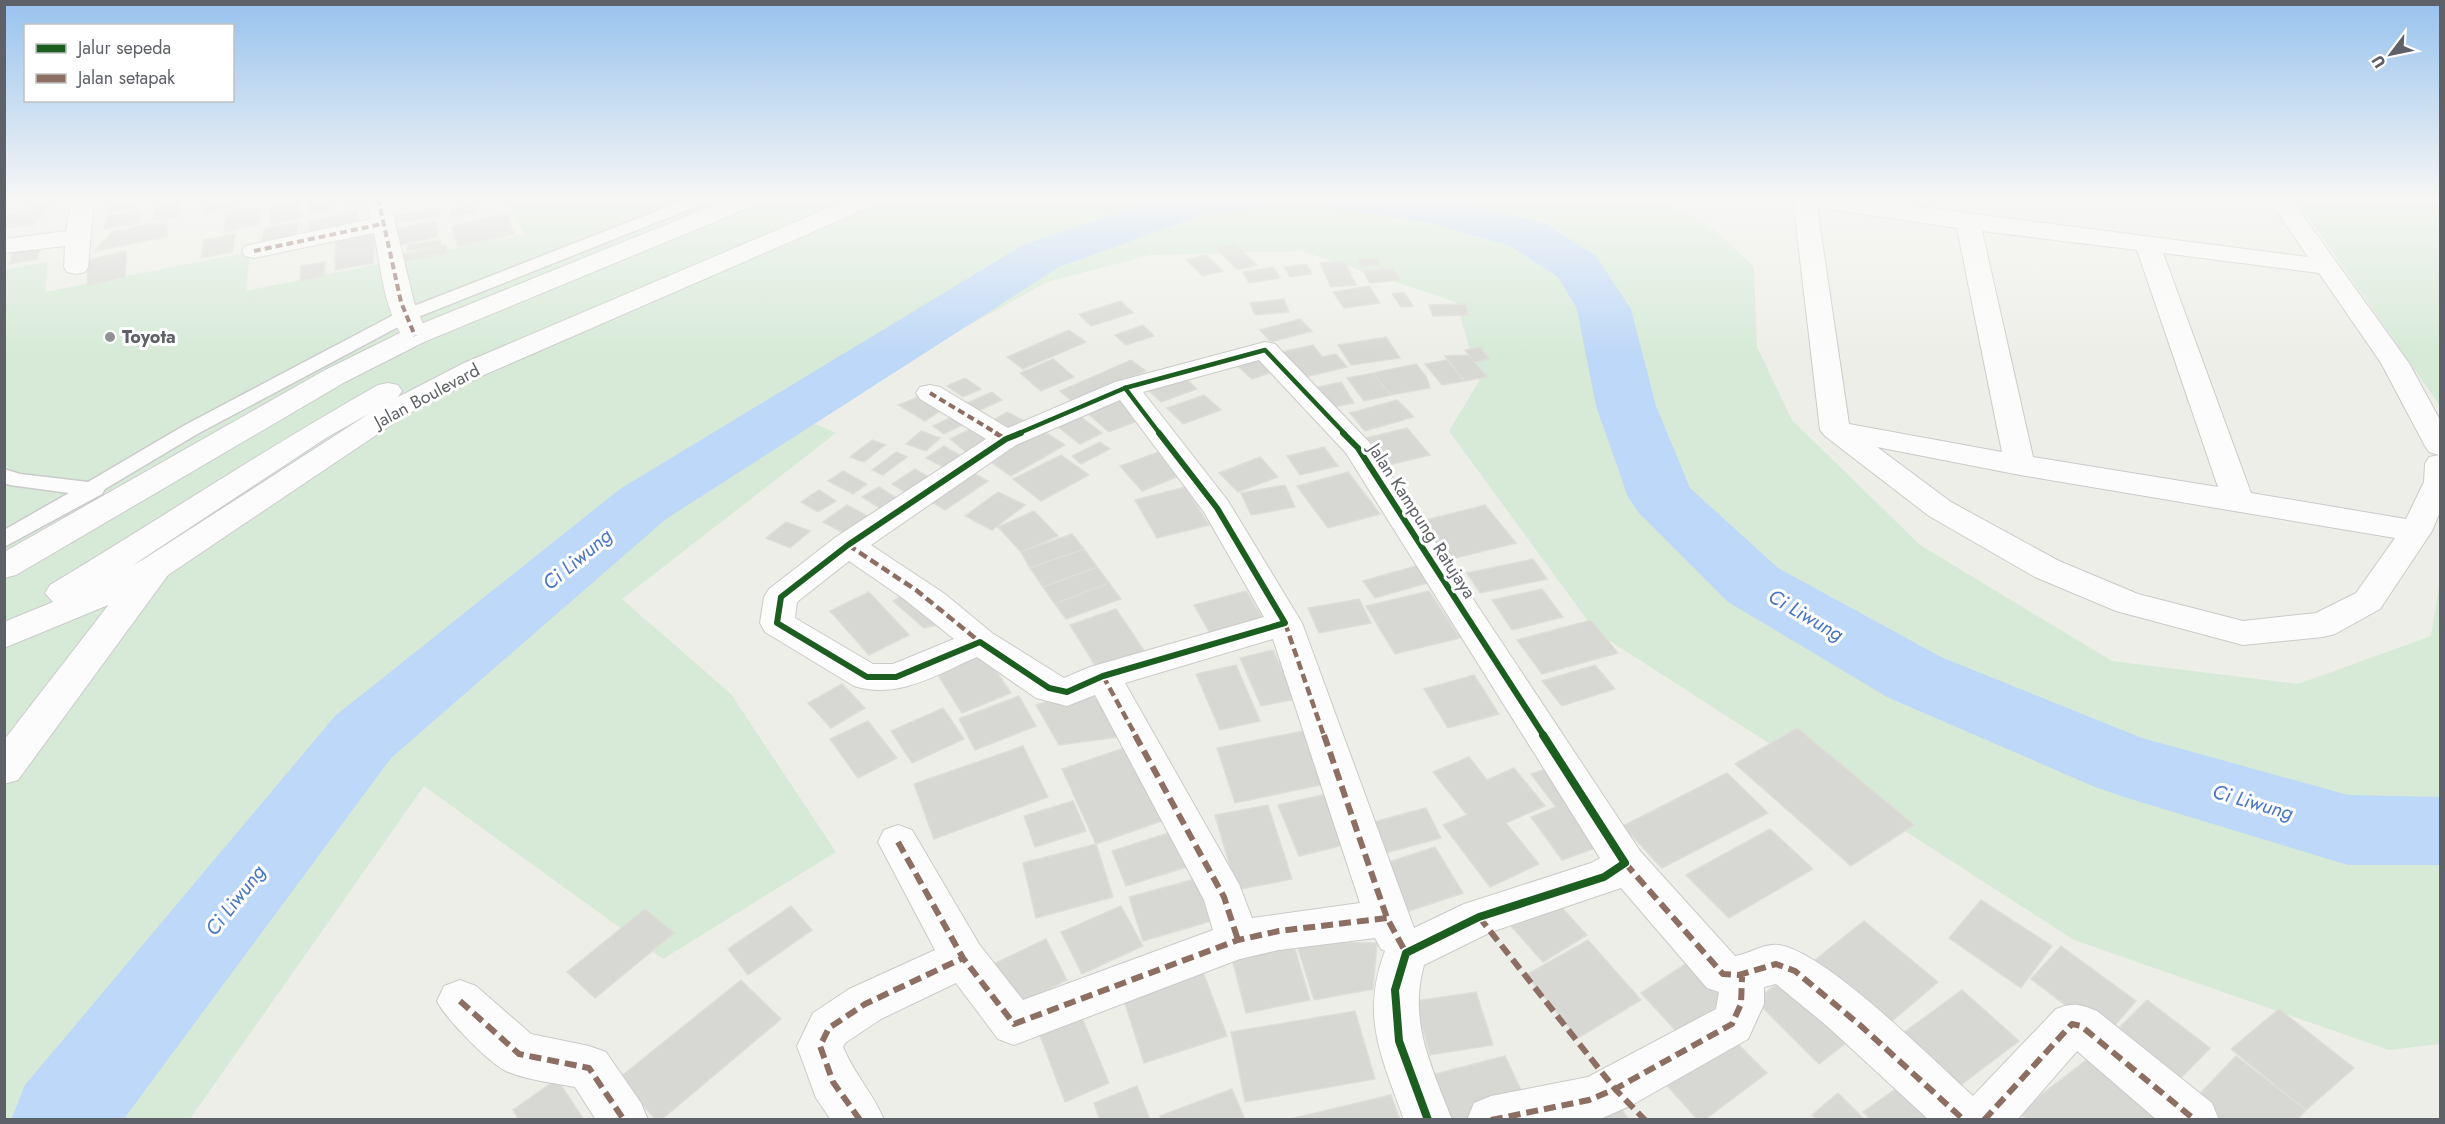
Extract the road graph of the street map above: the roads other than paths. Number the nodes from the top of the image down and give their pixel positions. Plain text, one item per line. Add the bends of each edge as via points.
1 (76, 250) edge
2 (390, 250) edge
3 (584, 250) edge
4 (612, 250) edge
5 (705, 250) edge
6 (749, 250) edge
7 (1811, 250) edge
8 (1974, 250) edge
9 (2150, 250) edge
10 (2204, 250) edge
11 (2314, 250) edge
12 (2324, 266) junction
13 (76, 267) dead end
14 (411, 326) junction
15 (1125, 388) junction
16 (930, 393) dead end
17 (1835, 430) junction
18 (1006, 439) junction
19 (2440, 446) edge
20 (2440, 464) edge
21 (2020, 466) junction
22 (4, 475) edge
23 (92, 489) junction
24 (133, 494) junction
25 (2238, 500) junction
26 (2416, 531) junction
27 (4, 540) edge
28 (848, 545) junction
29 (4, 567) edge
30 (156, 567) junction
31 (4, 621) edge
32 (1285, 623) junction
33 (4, 636) edge
34 (980, 642) junction
35 (1103, 676) junction
36 (4, 769) edge
37 (898, 842) dead end
38 (1625, 863) junction
39 (1396, 936) junction
40 (1238, 940) junction
41 (963, 958) junction
42 (1742, 976) junction
43 (460, 1001) dead end
44 (624, 1119) edge
45 (860, 1119) edge
46 (1428, 1119) edge
47 (1491, 1119) edge
48 (1964, 1119) edge
49 (1984, 1119) edge
50 (2195, 1119) edge

1 - 13 street
2 - 14 street
3 - 14 lane
4 - 14 street
5 - 31 street, Jalan Boulevard via 453,357 371,400 67,590
6 - 30 street, Jalan Boulevard via 474,369 396,409
7 - 17 street
8 - 21 street
9 - 25 street
10 - 12 street
11 - 12 street
12 - 19 street via 2395,363
14 - 23 lane via 262,391
14 - 24 street via 335,376
15 - 18 street
15 - 32 street via 1217,508
15 - 38 street, Jalan Kampung Ratujaya via 1265,350 1358,448
16 - 18 street
17 - 21 street
17 - 26 street via 1940,509 2047,569 2127,603 2243,633 2323,625 2368,601
18 - 28 street
20 - 26 street via 2439,482
21 - 25 street
22 - 23 lane
23 - 24 lane
23 - 27 lane
24 - 29 street
25 - 26 street
28 - 34 street via 925,596
28 - 34 street via 781,597 777,622 867,677 896,677
30 - 33 street, Jalan Boulevard via 106,593
30 - 36 street
32 - 35 street
32 - 39 street
34 - 35 street via 1049,688 1067,692
35 - 40 street via 1224,897
37 - 41 street
38 - 39 street via 1604,877 1479,917
38 - 42 street via 1723,974
39 - 40 street via 1279,931
39 - 46 street via 1399,1041
40 - 41 street via 1014,1024
41 - 45 street via 865,1004 829,1028 820,1046 833,1082
42 - 47 street via 1741,1004 1732,1024 1589,1100
42 - 48 street via 1764,965 1795,971
43 - 44 street via 519,1054 589,1068
49 - 50 street via 2068,1026 2075,1024

